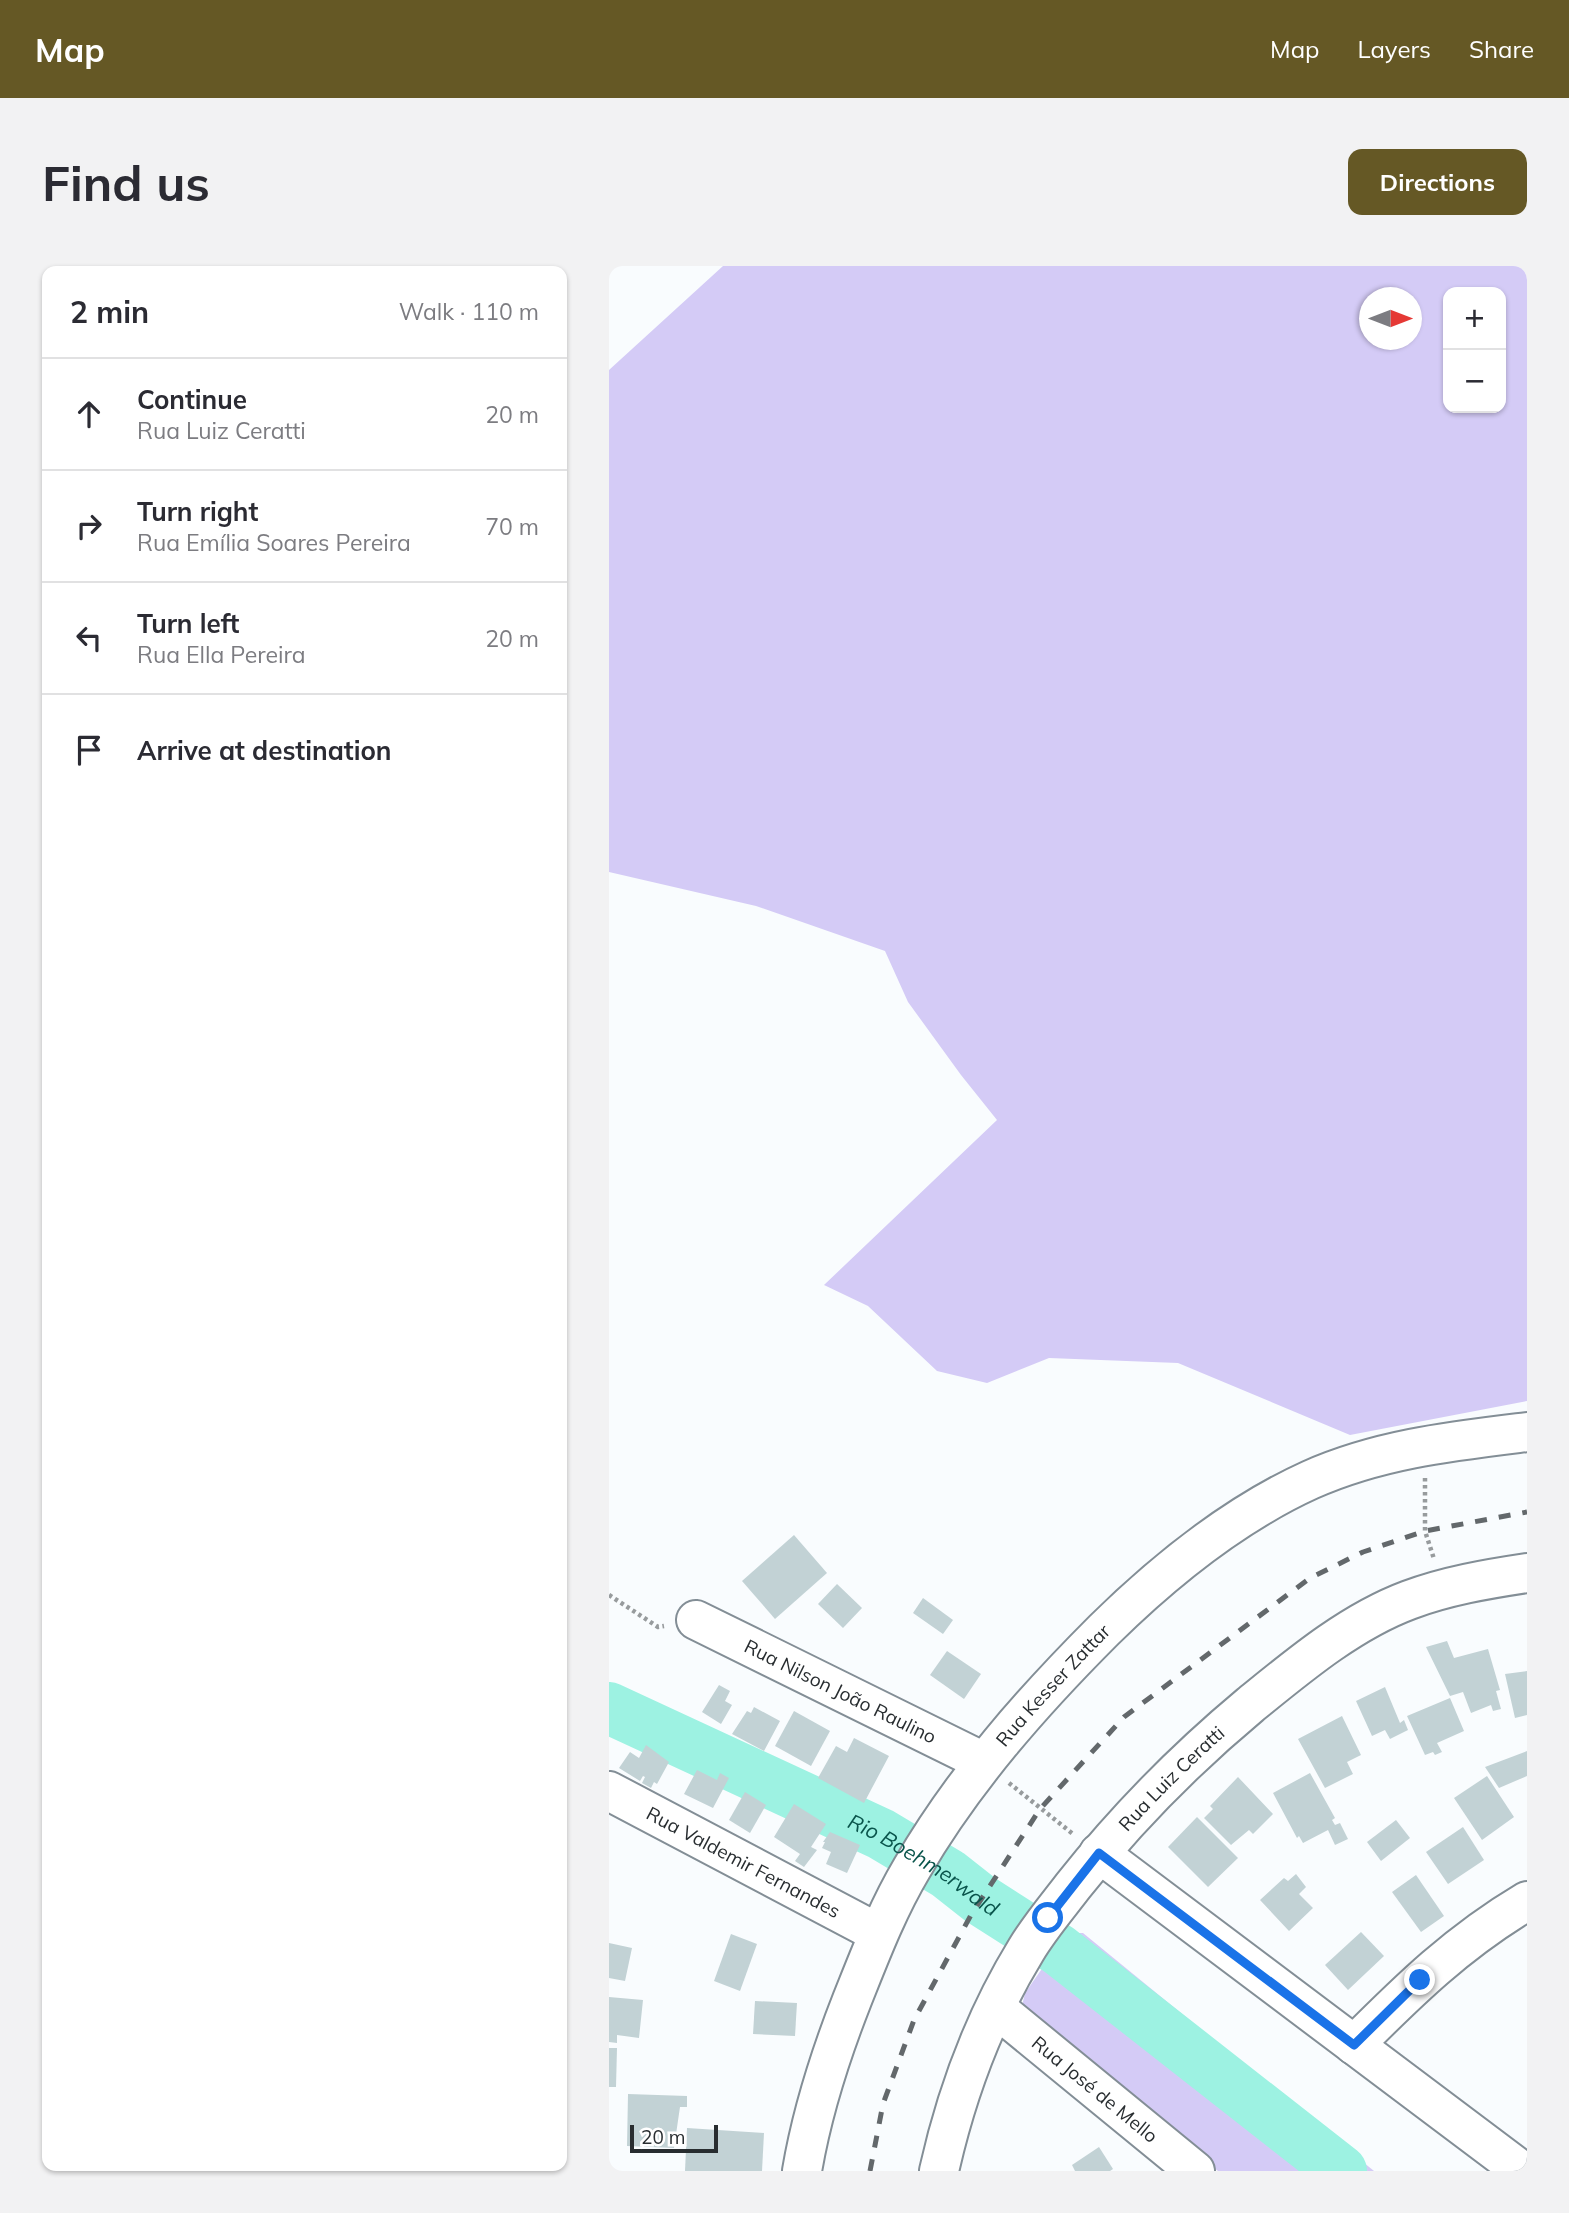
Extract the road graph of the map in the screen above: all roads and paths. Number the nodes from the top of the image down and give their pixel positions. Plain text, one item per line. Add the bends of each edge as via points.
1 (1527, 1432) edge
2 (1425, 1446) junction
3 (1527, 1573) edge
4 (1443, 1590) junction
5 (609, 1595) edge
6 (696, 1620) joint
7 (984, 1762) junction
8 (609, 1791) edge
9 (1099, 1853) junction
10 (1527, 1901) edge
11 (879, 1933) junction
12 (996, 2008) junction
13 (1354, 2045) junction
14 (802, 2171) edge
15 (939, 2171) edge
16 (1195, 2171) edge
17 (1522, 2171) edge

1 - 2 street, Rua Kesser Zattar
2 - 4 path via 1425,1531
2 - 7 street, Rua Kesser Zattar via 1383,1454 1311,1479 1227,1528 1126,1609 1063,1671
3 - 4 street, Rua Luiz Ceratti
4 - 9 street, Rua Luiz Ceratti via 1370,1618 1275,1685 1174,1772
5 - 6 path via 658,1627
6 - 7 street, Rua Nilson João Raulino
7 - 9 path
7 - 11 street, Rua Kesser Zattar via 912,1868
8 - 11 street, Rua Valdemir Fernandes
9 - 12 street, Rua Luiz Ceratti via 1037,1933
9 - 13 street
10 - 13 street via 1462,1943
11 - 14 street, Rua Kesser Zattar via 818,2097
12 - 15 street, Rua Luiz Ceratti via 960,2095
12 - 16 street, Rua José de Mello
13 - 17 street

